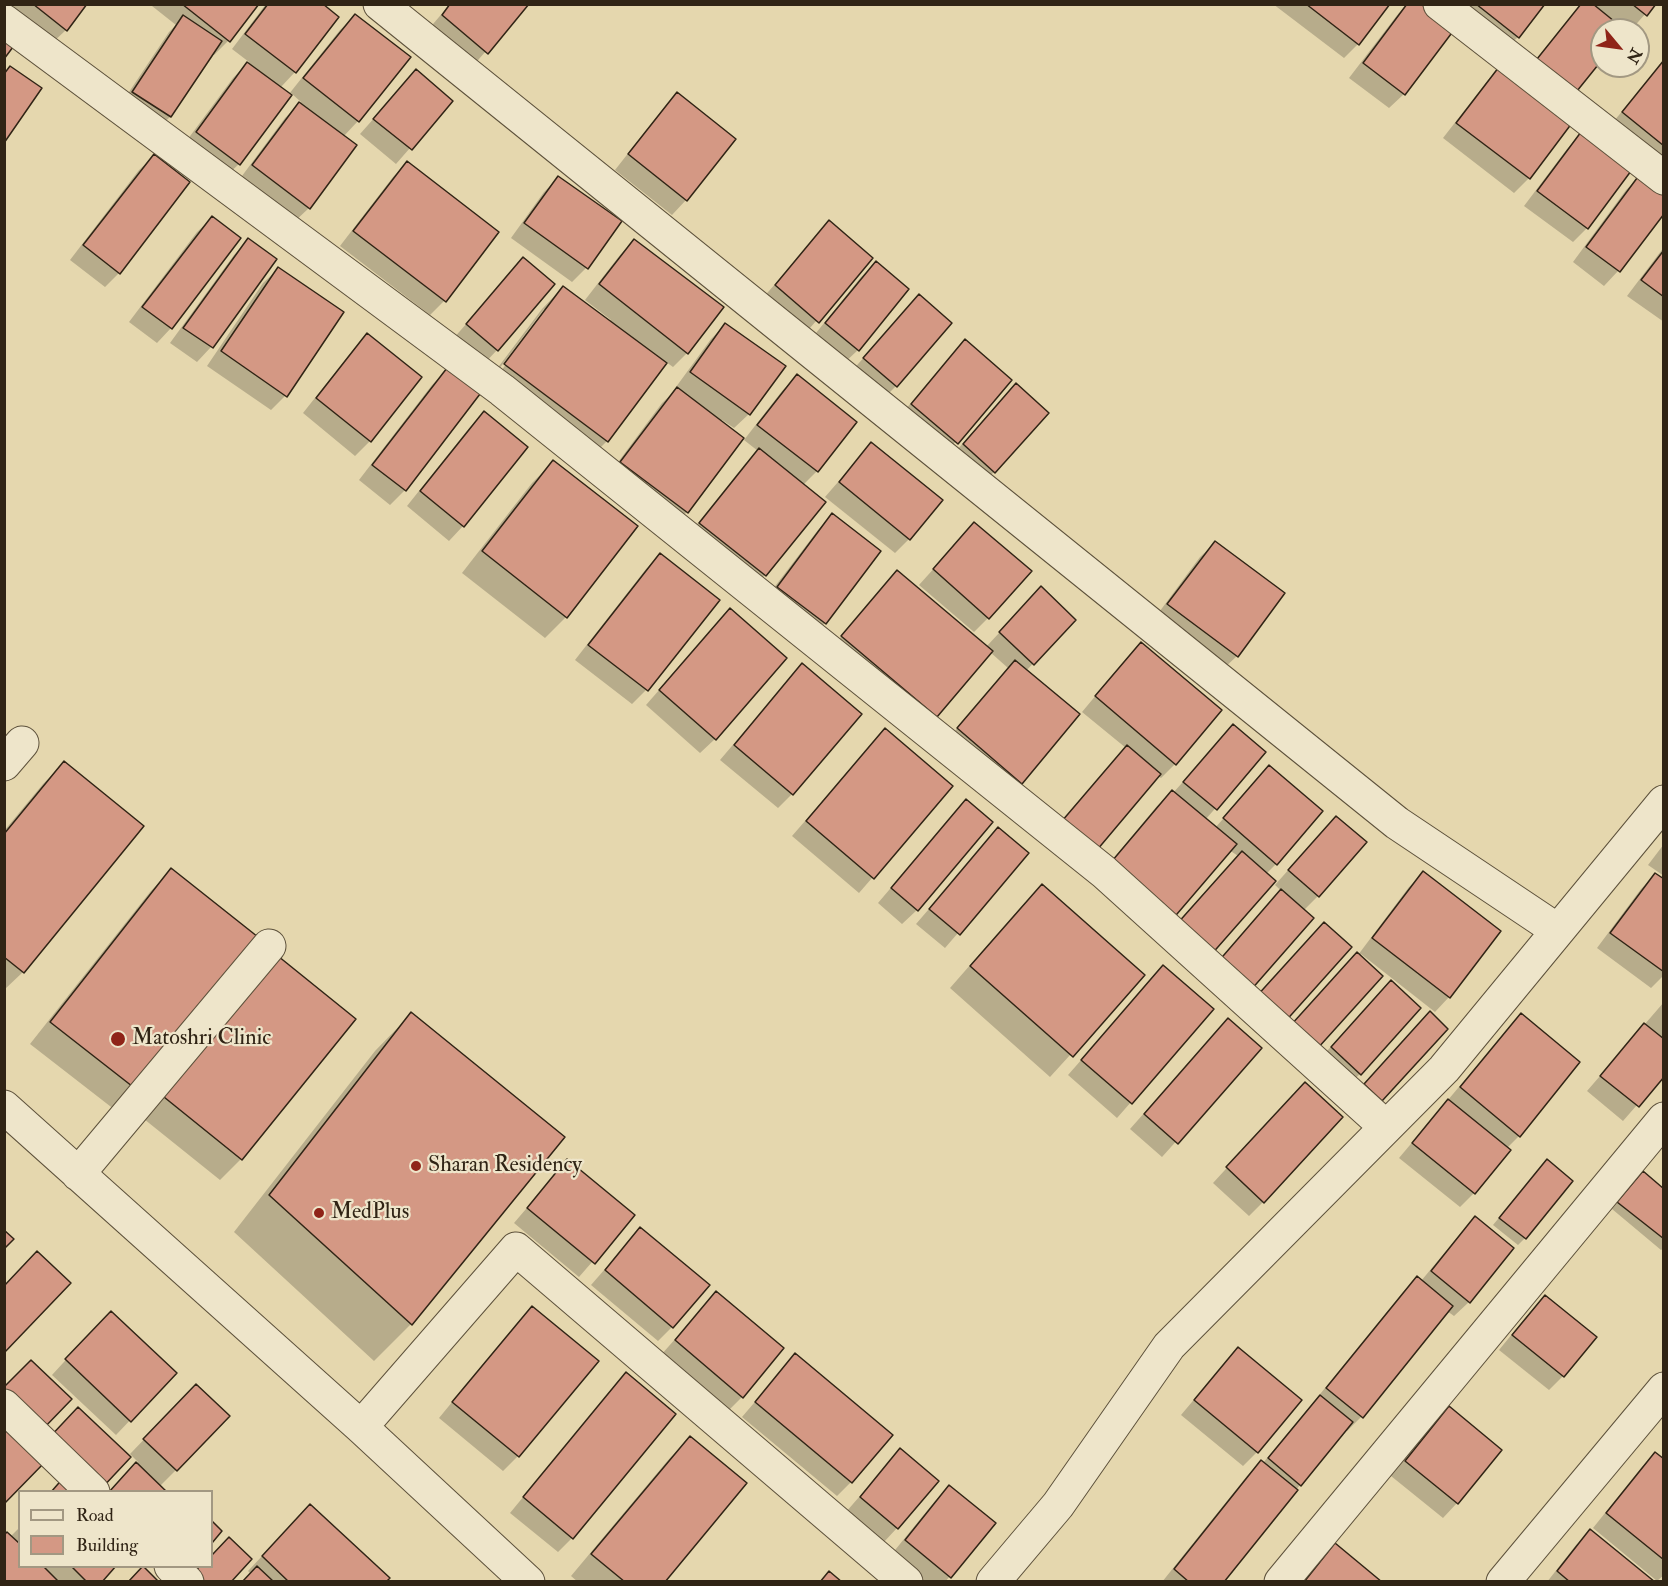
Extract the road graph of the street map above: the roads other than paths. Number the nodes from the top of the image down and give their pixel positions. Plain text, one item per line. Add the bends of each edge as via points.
1 (380, 4) edge
2 (1440, 4) edge
3 (4, 21) edge
4 (1664, 178) edge
5 (1664, 802) edge
6 (1557, 930) junction
7 (269, 946) dead end
8 (4, 1107) edge
9 (1664, 1119) edge
10 (1386, 1127) junction
11 (78, 1174) junction
12 (1664, 1389) edge
13 (4, 1406) edge
14 (361, 1427) junction
15 (92, 1490) edge
16 (173, 1568) edge
17 (187, 1581) edge
18 (528, 1581) edge
19 (906, 1581) edge
20 (993, 1581) edge
21 (1281, 1581) edge
22 (1503, 1581) edge

1 - 6 street via 1397,823
2 - 4 street
3 - 10 street via 502,390 1104,872
5 - 6 street
6 - 10 street via 1444,1069
7 - 11 street
8 - 11 street
9 - 21 street
10 - 20 street via 1169,1346 1058,1505
11 - 14 street
12 - 22 street
13 - 15 street
14 - 18 street
14 - 19 street via 516,1249
16 - 17 street

